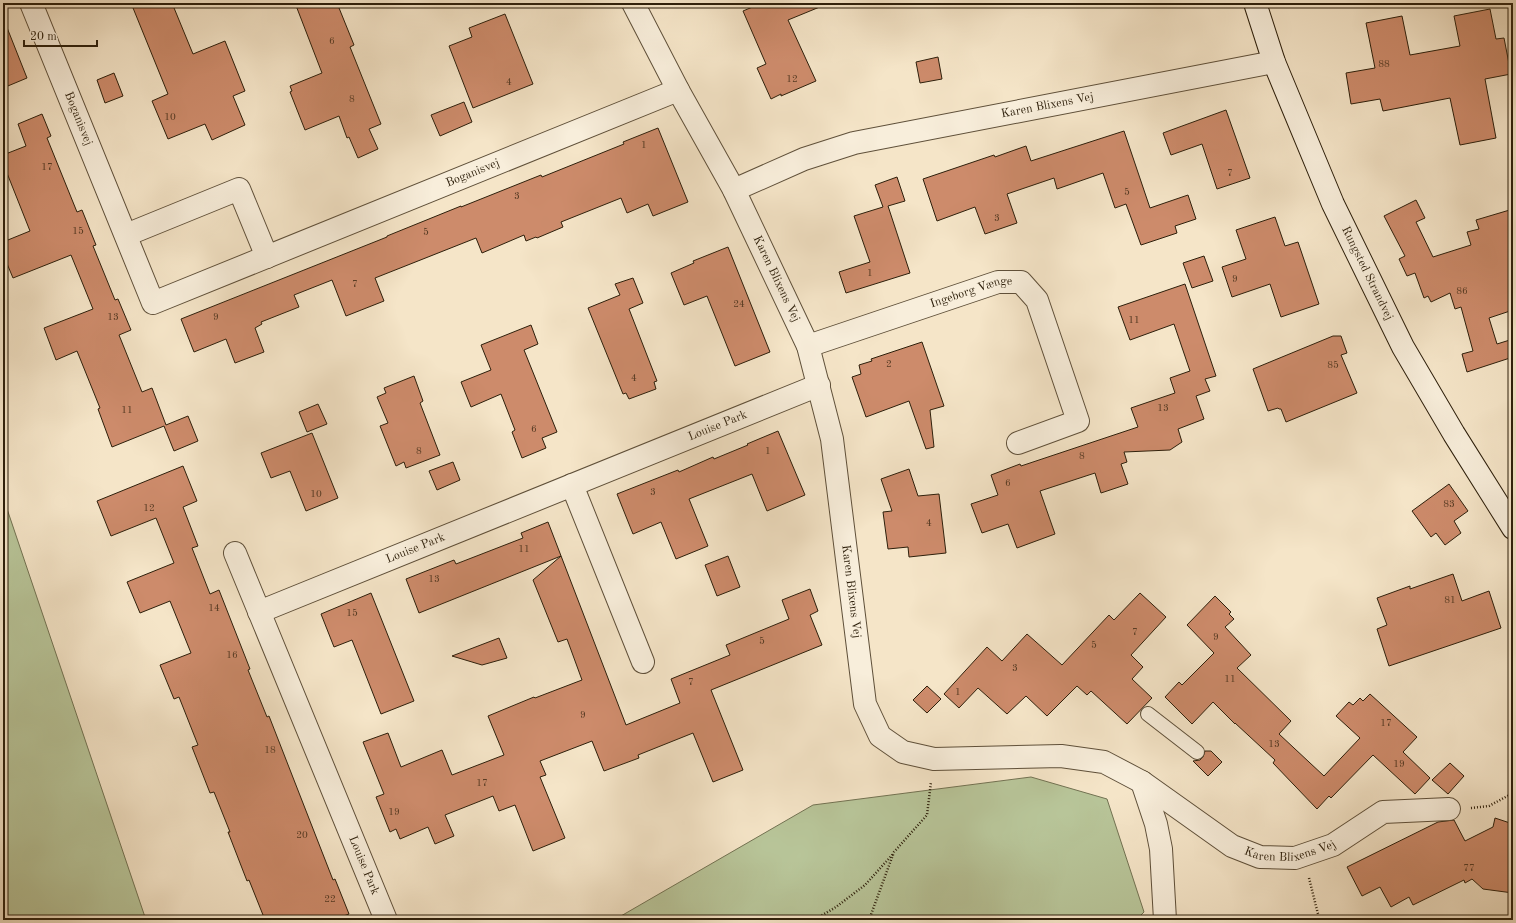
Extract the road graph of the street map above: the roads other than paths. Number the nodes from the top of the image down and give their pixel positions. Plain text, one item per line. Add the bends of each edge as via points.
1 (31, 3) edge
2 (633, 3) edge
3 (1255, 3) edge
4 (1274, 62) junction
5 (678, 90) junction
6 (734, 190) junction
7 (126, 235) junction
8 (267, 257) junction
9 (808, 346) junction
10 (819, 385) junction
11 (1018, 443) dead end
12 (572, 485) junction
13 (1513, 528) edge
14 (234, 553) dead end
15 (259, 612) junction
16 (643, 662) dead end
17 (1148, 714) dead end
18 (1197, 752) dead end
19 (1142, 782) junction
20 (1449, 809) road end
21 (386, 920) edge
22 (1165, 920) edge

1 - 7 street, Boganisvej
2 - 5 street, Karen Blixens Vej
3 - 4 street, Rungsted Strandvej
4 - 6 street, Karen Blixens Vej via 854,143 804,159
4 - 13 street, Rungsted Strandvej via 1333,204 1403,347
5 - 6 street, Karen Blixens Vej
5 - 8 street, Boganisvej
6 - 9 street, Karen Blixens Vej
7 - 8 street, Boganisvej via 154,303
7 - 8 street via 240,189
9 - 10 street, Karen Blixens Vej
9 - 11 street, Ingeborg Vænge via 998,282 1021,282 1037,300 1078,421
10 - 12 street, Louise Park
10 - 19 street, Karen Blixens Vej via 832,438 865,704 880,736 902,752 934,759 1061,756 1104,762
12 - 15 street, Louise Park
12 - 16 street
14 - 15 street, Louise Park
15 - 21 street, Louise Park
17 - 18 lane
19 - 20 street, Karen Blixens Vej via 1232,846 1260,857 1295,858 1333,845 1383,812
19 - 22 street via 1156,824 1161,849

